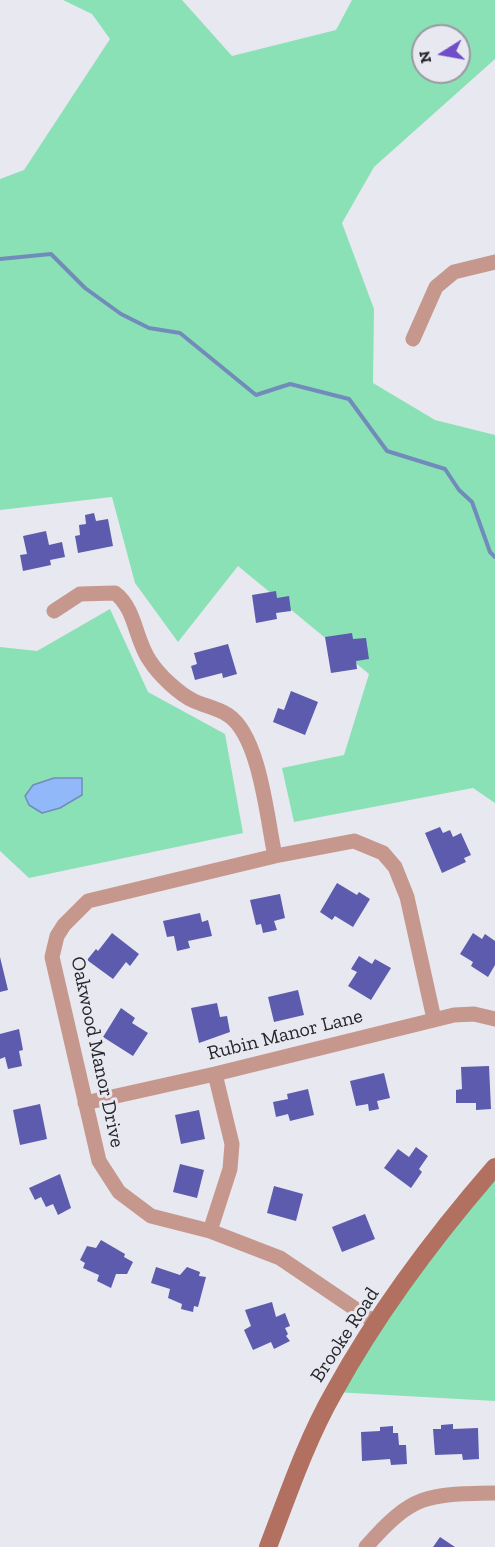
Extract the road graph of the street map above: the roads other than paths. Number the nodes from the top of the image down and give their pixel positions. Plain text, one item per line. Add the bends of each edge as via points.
1 (495, 262) edge
2 (413, 339) dead end
3 (54, 611) dead end
4 (274, 856) junction
5 (434, 1019) junction
6 (495, 1019) edge
7 (215, 1074) junction
8 (85, 1103) junction
9 (495, 1167) edge
10 (210, 1232) junction
11 (376, 1323) junction
12 (495, 1493) edge
13 (267, 1547) edge
14 (366, 1547) edge

1 - 2 street via 454,272 436,287
3 - 4 street via 80,594 115,593 130,611 150,661 191,700 228,714 243,730 253,756
4 - 5 street, Oakwood Manor Drive via 354,842 383,853 407,897
4 - 8 street, Oakwood Manor Drive via 88,900 64,925 52,957
5 - 6 street, Rubin Manor Lane via 474,1014
5 - 7 street, Rubin Manor Lane
7 - 8 street, Rubin Manor Lane
7 - 10 street via 232,1144 230,1169
8 - 10 street, Oakwood Manor Drive via 99,1161 119,1192 151,1216
9 - 11 street, Brooke Road via 464,1202
10 - 11 street, Oakwood Manor Drive via 280,1258
11 - 13 street, Brooke Road via 308,1444
12 - 14 street via 423,1499 404,1507

